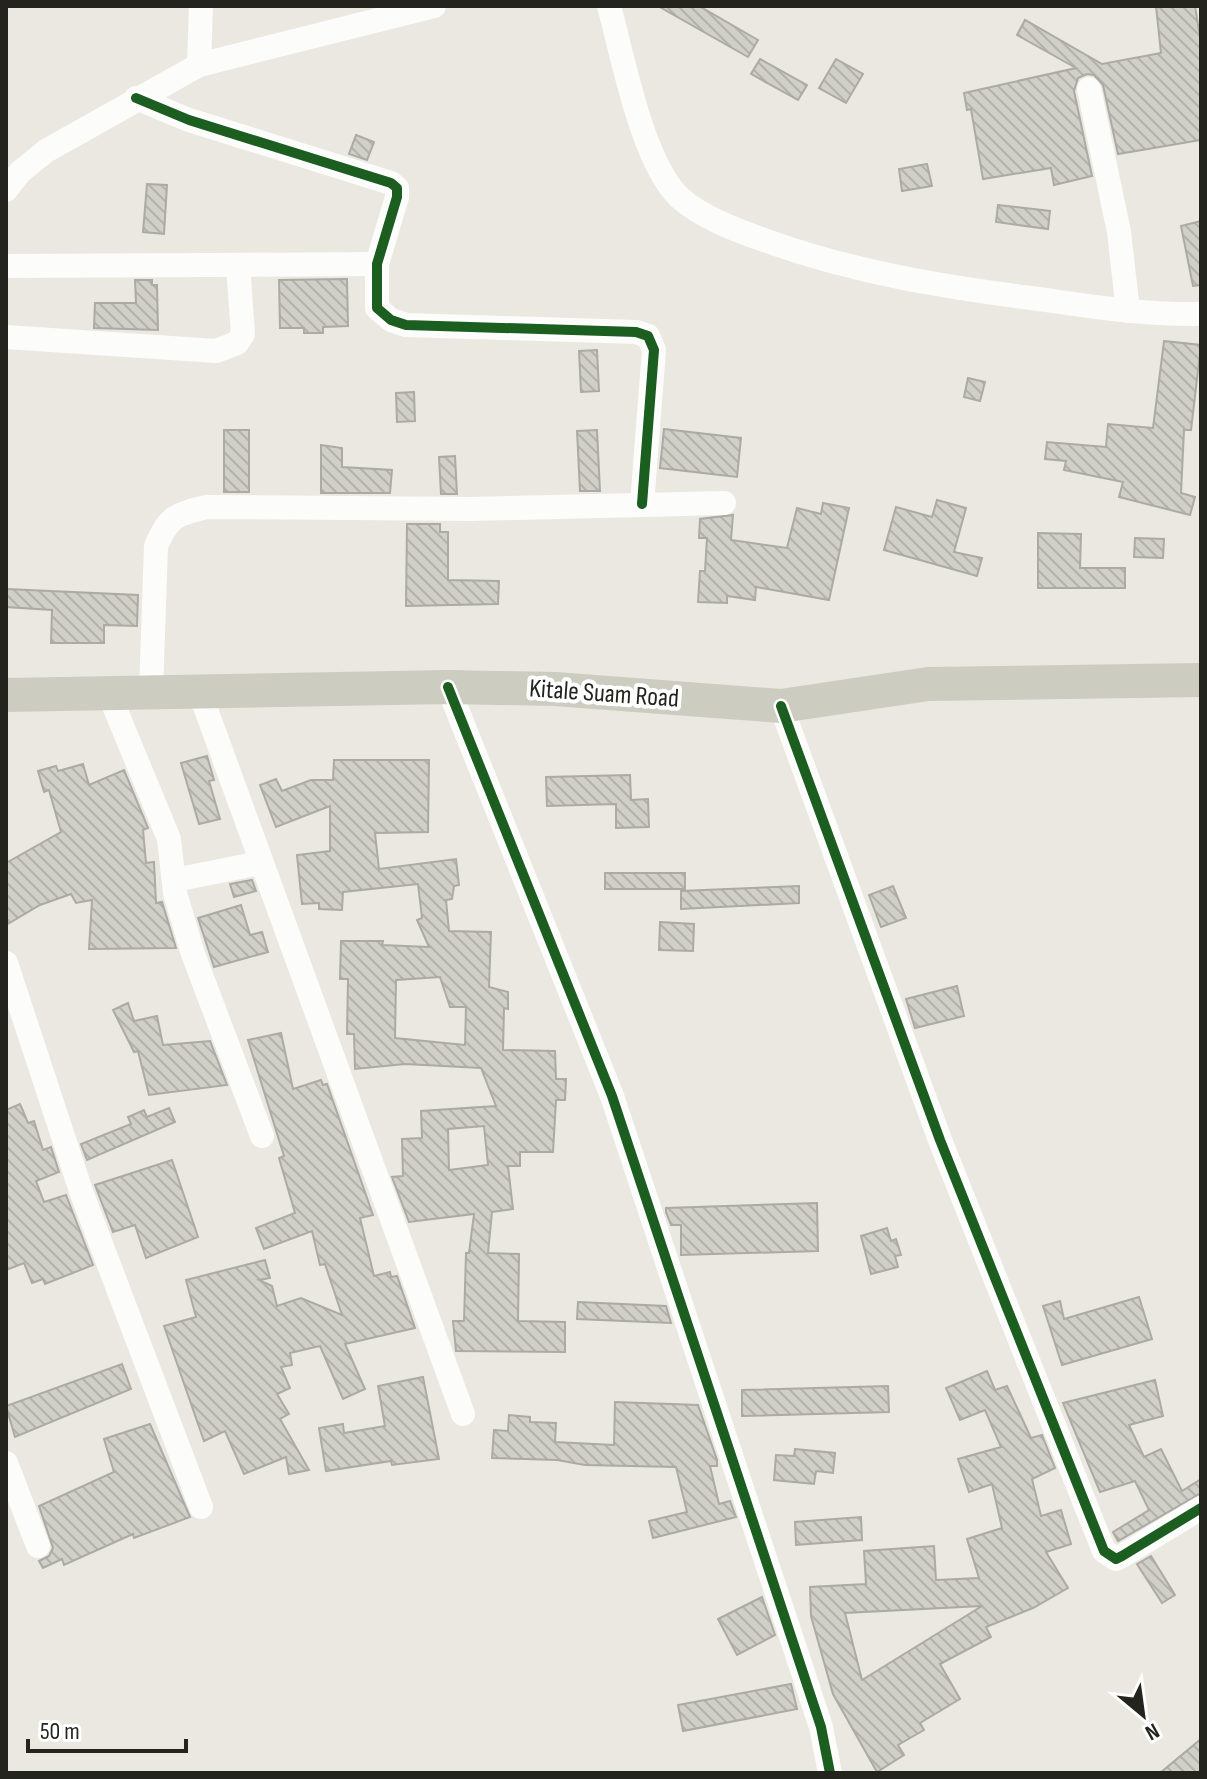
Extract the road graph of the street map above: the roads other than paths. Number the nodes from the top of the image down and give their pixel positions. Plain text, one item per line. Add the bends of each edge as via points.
1 (201, 6) edge
2 (434, 6) edge
3 (609, 6) edge
4 (199, 65) junction
5 (1089, 89) dead end
6 (136, 98) junction
7 (11, 177) edge
8 (377, 264) junction
9 (6, 266) edge
10 (238, 266) junction
11 (1128, 311) junction
12 (1201, 314) edge
13 (6, 337) edge
14 (724, 503) dead end
15 (642, 504) junction
16 (1201, 680) edge
17 (448, 687) junction
18 (151, 692) junction
19 (200, 693) junction
20 (109, 694) junction
21 (6, 695) edge
22 (781, 706) junction
23 (260, 863) junction
24 (175, 880) junction
25 (6, 963) edge
26 (262, 1136) dead end
27 (463, 1414) dead end
28 (6, 1463) edge
29 (201, 1507) dead end
30 (1201, 1508) edge
31 (38, 1546) dead end
32 (830, 1773) edge

1 - 4 street
2 - 4 street
3 - 11 street via 657,164 681,198 712,217 757,238 868,272 932,286
4 - 6 street
5 - 11 street via 1119,232
6 - 7 street
6 - 8 street via 189,120 391,183 397,197
8 - 10 street
8 - 15 street via 377,308 406,325 648,336 654,350
9 - 10 street
10 - 13 street via 243,334 227,348
11 - 12 street
14 - 15 street
15 - 18 street via 207,507 180,513 165,525 156,546
16 - 22 highway, Kitale Suam Road via 928,684
17 - 19 highway, Kitale Suam Road
17 - 22 highway, Kitale Suam Road via 555,689
17 - 32 street via 612,1096 821,1727
18 - 19 highway, Kitale Suam Road
18 - 20 highway, Kitale Suam Road
19 - 23 street
20 - 21 highway, Kitale Suam Road
20 - 24 street via 169,839
22 - 30 street via 940,1140 1104,1551 1116,1559
23 - 24 street
23 - 27 street
24 - 26 street via 193,954
25 - 29 street via 82,1194
28 - 31 street

